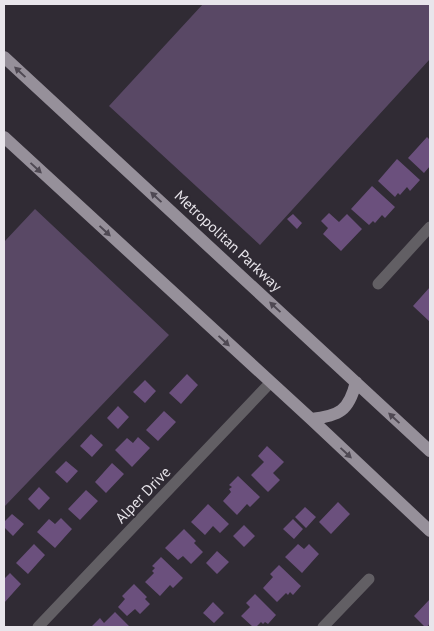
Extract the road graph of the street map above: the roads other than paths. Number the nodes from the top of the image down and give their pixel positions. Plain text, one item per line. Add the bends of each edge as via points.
1 (4, 57) edge
2 (4, 137) edge
3 (430, 227) edge
4 (378, 284) dead end
5 (356, 382) junction
6 (270, 383) junction
7 (310, 419) junction
8 (430, 451) edge
9 (429, 526) edge
10 (369, 579) dead end
11 (38, 627) edge
12 (323, 627) edge

5 -> 1 main road, Metropolitan Parkway
2 -> 6 main road
3 - 4 street
5 - 7 main road via 345,407 328,418
8 -> 5 main road, Metropolitan Parkway
6 - 7 main road
6 - 11 street, Alper Drive
7 -> 9 main road
10 - 12 street

